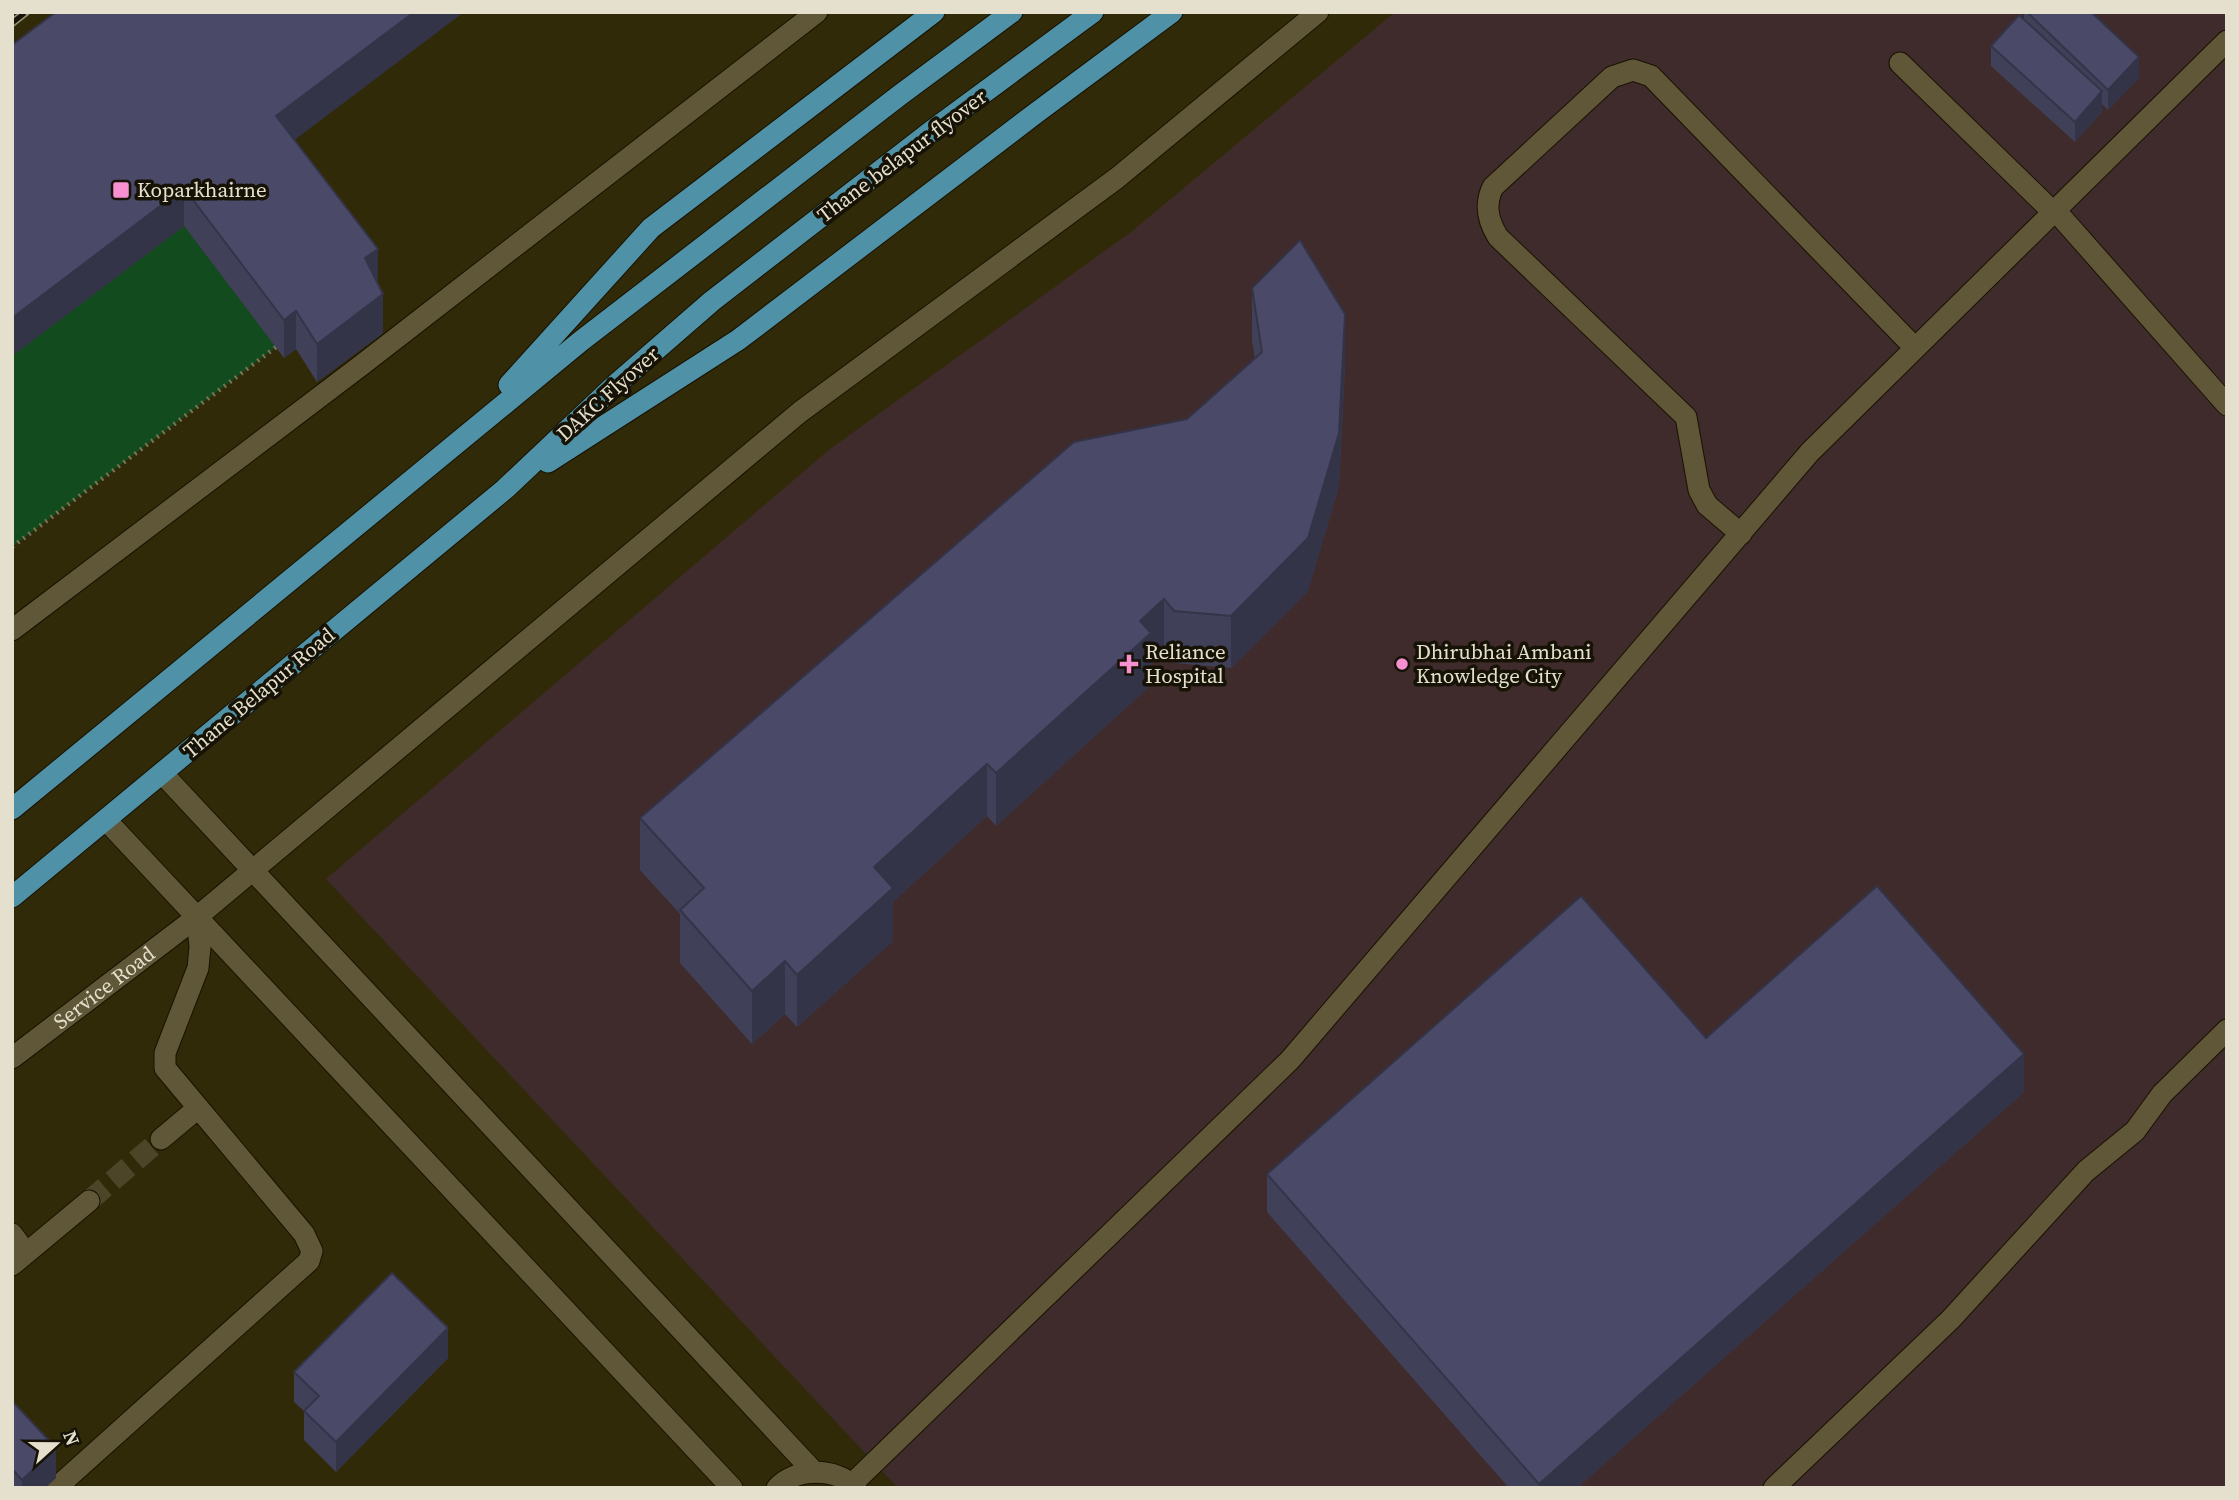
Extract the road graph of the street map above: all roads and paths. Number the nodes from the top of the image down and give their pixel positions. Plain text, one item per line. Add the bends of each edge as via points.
1 (817, 12) edge
2 (934, 12) edge
3 (1012, 12) edge
4 (1093, 12) edge
5 (1172, 12) edge
6 (1318, 12) edge
7 (2227, 41) edge
8 (1900, 63) dead end
9 (2055, 210) junction
10 (712, 301) joint
11 (286, 340) edge
12 (1915, 348) junction
13 (2227, 405) edge
14 (463, 436) junction
15 (505, 489) junction
16 (1741, 534) junction
17 (12, 547) edge
18 (12, 630) edge
19 (162, 773) junction
20 (12, 809) edge
21 (106, 820) junction
22 (253, 870) junction
23 (12, 897) edge
24 (197, 917) junction
25 (2227, 1030) edge
26 (12, 1058) edge
27 (198, 1108) junction
28 (161, 1139) tunnel mouth
29 (89, 1200) tunnel mouth
30 (12, 1234) edge
31 (19, 1259) edge
32 (814, 1472) junction
33 (854, 1486) edge
34 (56, 1488) edge
35 (732, 1488) edge
36 (776, 1488) edge
37 (1774, 1488) edge

1 - 18 street
2 - 14 main road via 651,228
3 - 14 main road
4 - 10 main road, Thane belapur flyover
5 - 15 main road via 738,340
6 - 22 street, Service Road via 1117,178 800,412
7 - 9 street
8 - 9 street
9 - 12 street
9 - 13 street
10 - 15 main road, DAKC Flyover
11 - 17 path
12 - 16 street via 1810,452
12 - 16 street via 1651,76 1633,69 1612,77 1493,187 1488,210 1498,237 1686,417 1699,489 1707,505
14 - 20 main road
15 - 19 main road, Thane Belapur Road
16 - 33 street via 1290,1060
19 - 21 main road, Thane Belapur Road
19 - 22 street
21 - 23 main road, Thane Belapur Road
21 - 24 street
22 - 24 street, Service Road
22 - 32 street
24 - 26 street, Service Road
24 - 27 street via 198,968 164,1061 169,1074
24 - 35 street
25 - 37 street via 2162,1094 2135,1131 2086,1171 1951,1319
27 - 28 street
27 - 34 street via 310,1242 309,1261
29 - 31 street
30 - 31 street
32 - 33 street via 835,1475
32 - 36 street via 798,1474

